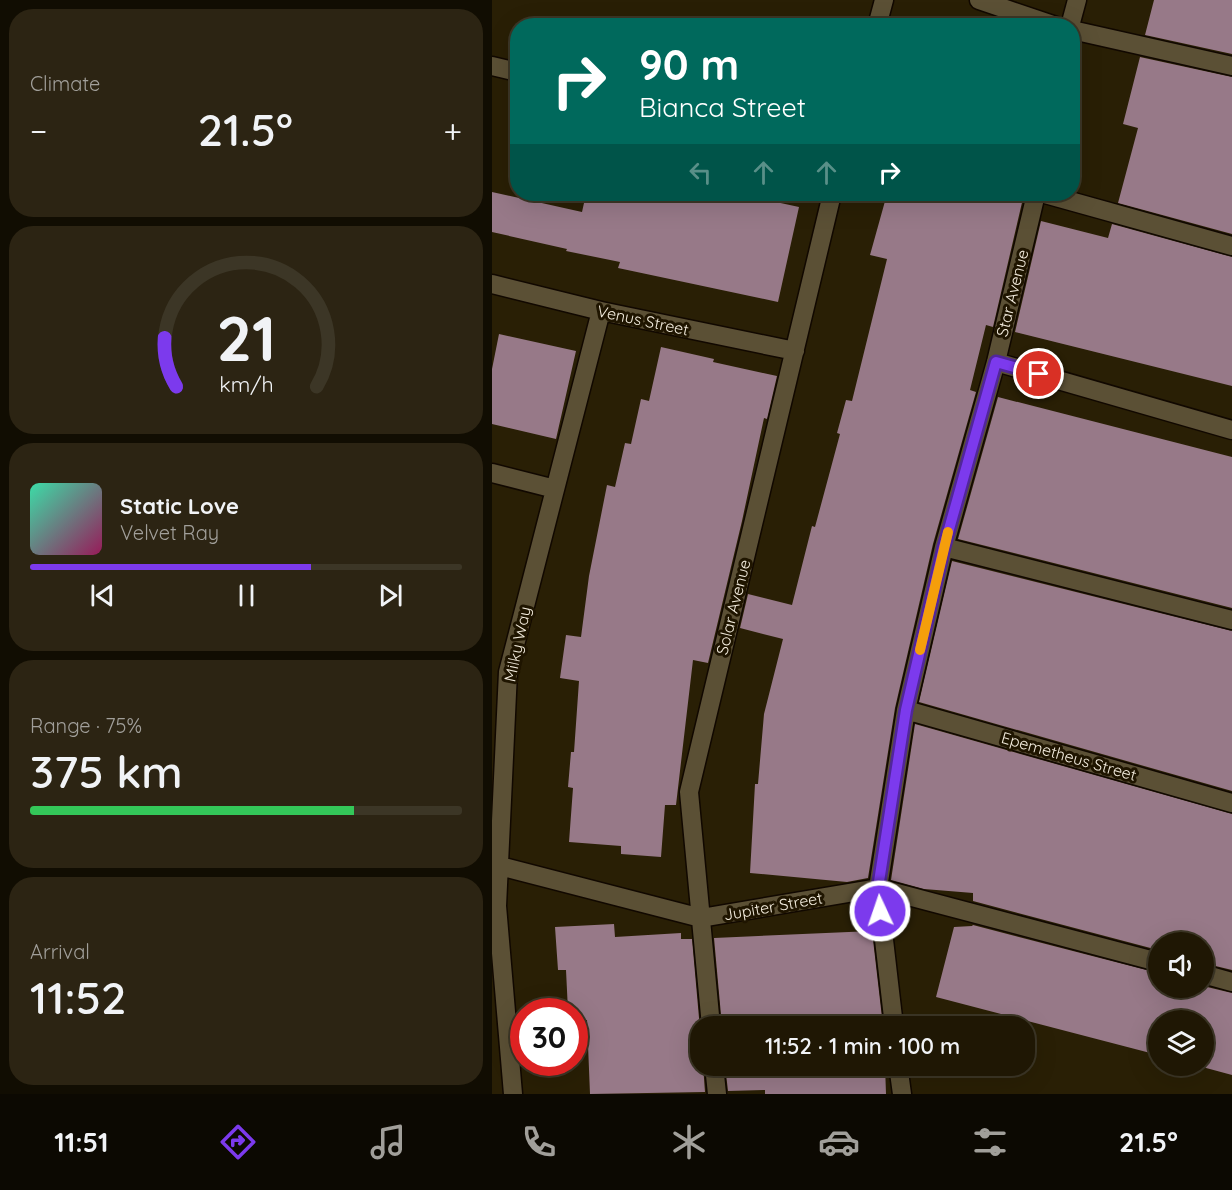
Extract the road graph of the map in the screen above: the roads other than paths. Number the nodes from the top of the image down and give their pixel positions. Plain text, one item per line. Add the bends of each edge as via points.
1 (884, 0) edge
2 (980, 0) edge
3 (1077, 0) edge
4 (879, 18) edge
5 (1033, 18) edge
6 (1072, 18) edge
7 (1080, 32) edge
8 (492, 66) edge
9 (1232, 66) edge
10 (510, 70) edge
11 (830, 201) edge
12 (1034, 201) edge
13 (1070, 201) edge
14 (1232, 246) edge
15 (492, 284) edge
16 (601, 311) junction
17 (795, 351) junction
18 (996, 362) junction
19 (1232, 430) edge
20 (492, 473) edge
21 (555, 489) junction
22 (944, 547) junction
23 (1232, 620) edge
24 (500, 670) edge
25 (906, 710) junction
26 (1232, 803) edge
27 (496, 864) edge
28 (878, 888) junction
29 (701, 918) junction
30 (1148, 959) edge
31 (1214, 977) edge
32 (1232, 982) edge
33 (710, 1016) edge
34 (893, 1016) edge
35 (715, 1076) edge
36 (900, 1076) edge
37 (513, 1094) edge
38 (717, 1094) edge
39 (902, 1094) edge

1 - 4 street
2 - 5 street
3 - 6 street
7 - 9 street
8 - 10 street
11 - 17 street, Solar Avenue
12 - 18 street, Star Avenue
13 - 14 street
15 - 16 street, Venus Street
16 - 17 street, Venus Street
16 - 21 street, Milky Way
17 - 29 street, Solar Avenue via 689,792
18 - 19 street
18 - 22 street, Star Avenue
20 - 21 street
21 - 24 street, Milky Way
22 - 23 street
22 - 25 street, Star Avenue
24 - 27 street, Milky Way
25 - 26 street, Epemetheus Street
25 - 28 street, Star Avenue
27 - 29 street, Jupiter Street
27 - 37 street, Milky Way
28 - 29 street, Jupiter Street
28 - 30 street, Jupiter Street
28 - 34 street, Star Avenue
29 - 33 street, Solar Avenue
31 - 32 street
35 - 38 street
36 - 39 street

